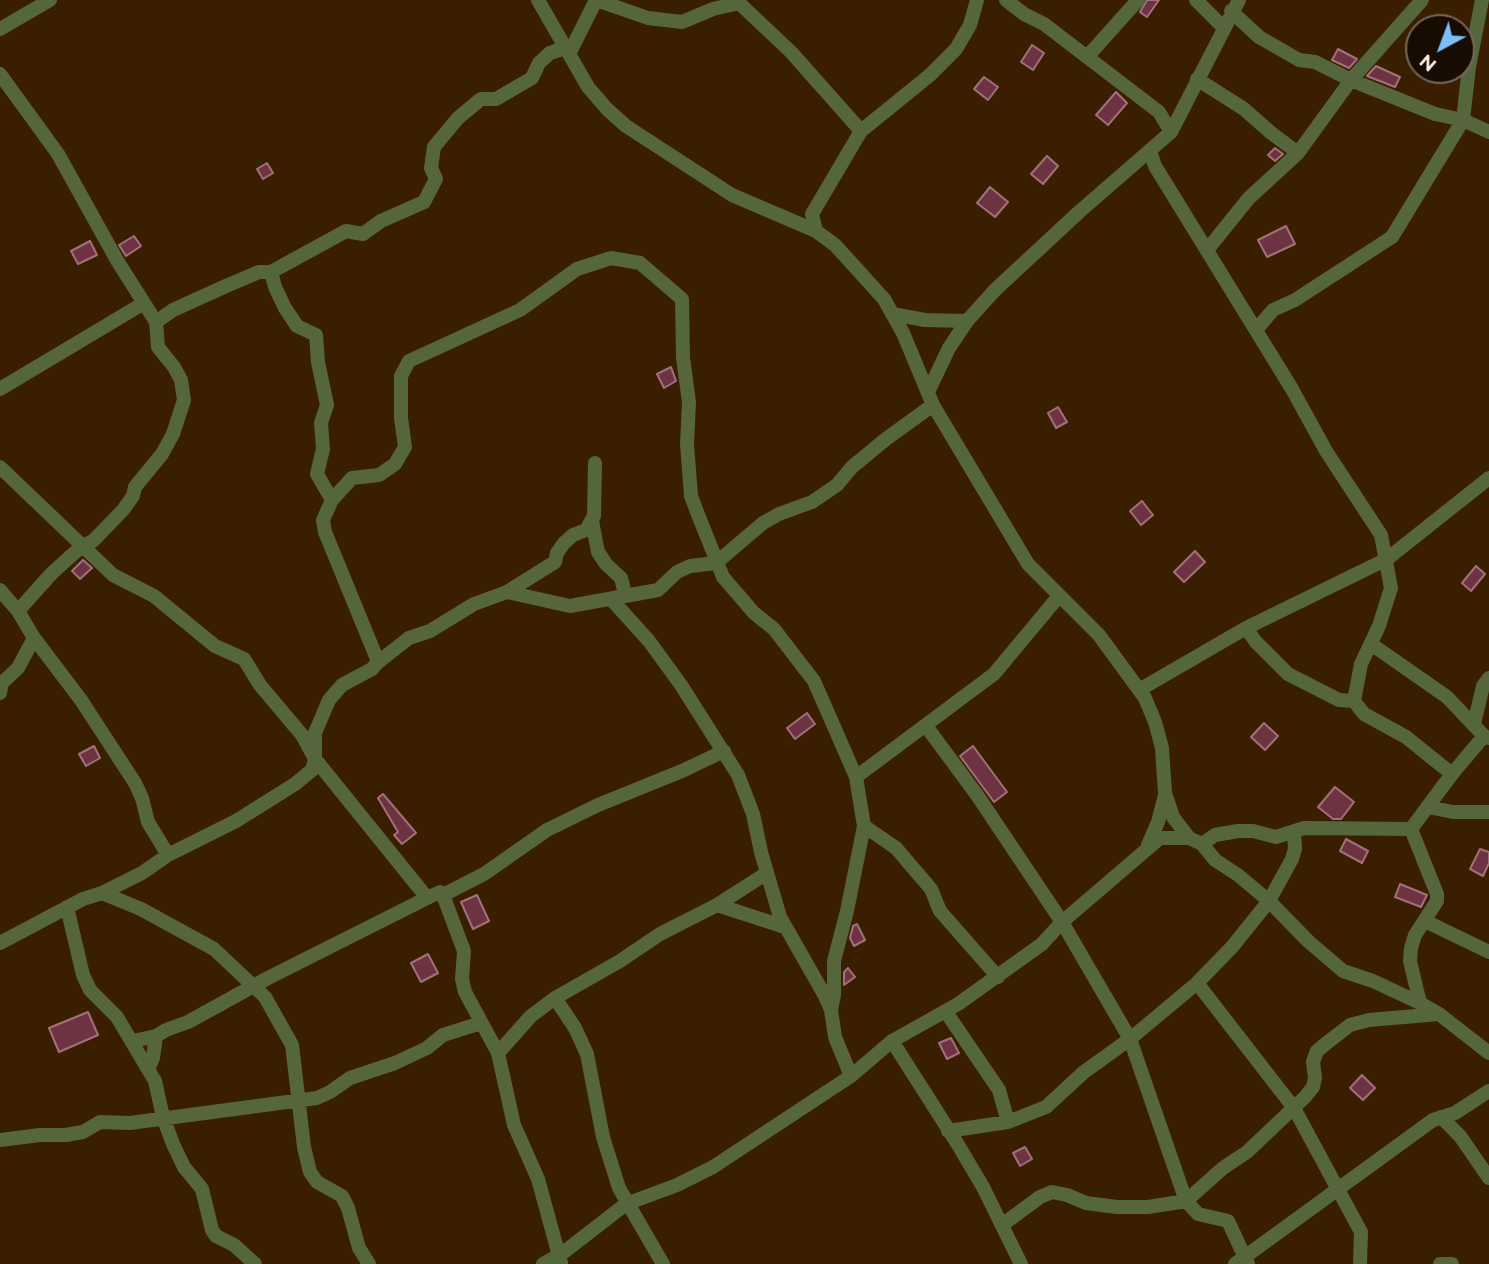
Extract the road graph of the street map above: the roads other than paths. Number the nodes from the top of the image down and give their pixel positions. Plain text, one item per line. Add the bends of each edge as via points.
1 (50, 0) edge
2 (538, 0) edge
3 (596, 0) edge
4 (976, 0) edge
5 (1006, 0) edge
6 (1138, 0) edge
7 (1196, 0) edge
8 (1422, 0) edge
9 (1482, 0) edge
10 (1235, 5) edge
11 (1223, 27) junction
12 (0, 29) edge
13 (567, 51) junction
14 (1087, 57) junction
15 (0, 74) edge
16 (1197, 79) junction
17 (1351, 80) junction
18 (1463, 120) junction
19 (861, 131) junction
20 (1171, 132) junction
21 (1489, 132) edge
22 (1150, 151) junction
23 (1298, 153) junction
24 (816, 231) junction
25 (1207, 250) junction
26 (271, 272) junction
27 (144, 303) junction
28 (892, 314) junction
29 (967, 321) junction
30 (156, 322) junction
31 (1255, 330) junction
32 (0, 388) edge
33 (931, 398) junction
34 (595, 463) dead end
35 (0, 467) edge
36 (1489, 478) edge
37 (332, 500) junction
38 (592, 521) junction
39 (82, 546) junction
40 (1387, 559) junction
41 (716, 563) junction
42 (507, 592) junction
43 (625, 594) junction
44 (1, 595) edge
45 (1059, 596) junction
46 (611, 599) junction
47 (18, 611) junction
48 (1246, 628) junction
49 (34, 638) junction
50 (1371, 643) junction
51 (377, 663) junction
52 (1489, 678) edge
53 (1139, 690) junction
54 (0, 693) edge
55 (1354, 701) junction
56 (1474, 724) junction
57 (926, 726) junction
58 (1486, 737) edge
59 (724, 751) junction
60 (315, 759) junction
61 (1451, 775) junction
62 (856, 778) junction
63 (1165, 793) junction
64 (1428, 807) junction
65 (1489, 812) edge
66 (864, 826) junction
67 (1411, 829) junction
68 (1294, 831) junction
69 (1195, 841) junction
70 (1147, 847) junction
71 (168, 855) junction
72 (766, 873) junction
73 (102, 893) junction
74 (436, 896) junction
75 (1269, 901) junction
76 (717, 905) junction
77 (67, 907) junction
78 (1424, 921) junction
79 (1062, 922) junction
80 (785, 927) junction
81 (0, 943) edge
82 (1489, 952) edge
83 (998, 977) junction
84 (1196, 983) junction
85 (254, 985) junction
86 (555, 998) junction
87 (1420, 1003) junction
88 (831, 1010) junction
89 (946, 1012) junction
90 (1439, 1014) junction
91 (481, 1023) junction
92 (156, 1036) junction
93 (1130, 1039) junction
94 (133, 1041) junction
95 (892, 1041) junction
96 (498, 1053) junction
97 (1489, 1053) edge
98 (148, 1069) junction
99 (852, 1076) junction
100 (1489, 1090) edge
101 (299, 1101) junction
102 (1294, 1108) junction
103 (163, 1117) junction
104 (1441, 1117) junction
105 (1007, 1122) junction
106 (948, 1131) junction
107 (0, 1140) edge
108 (1489, 1178) edge
109 (1337, 1189) junction
110 (1186, 1201) junction
111 (626, 1205) junction
112 (1002, 1225) junction
113 (559, 1259) edge
114 (1242, 1261) edge
115 (255, 1264) edge
116 (369, 1264) edge
117 (543, 1264) edge
118 (663, 1264) edge
119 (1021, 1264) edge
120 (1360, 1264) edge
121 (1440, 1264) edge
122 (1452, 1264) edge

1 - 12 street
2 - 13 street
3 - 13 street
3 - 19 street via 648,18 682,22 738,3 791,52
4 - 19 street via 970,25 956,49
5 - 14 street
6 - 14 street
7 - 11 street
8 - 17 street
9 - 18 street
10 - 11 street
10 - 17 street via 1259,37 1299,60 1315,62
11 - 16 street
13 - 24 street via 588,87 626,126 732,195
13 - 26 street via 550,53 532,78 496,99 481,99 458,118 434,147 431,169 436,179 424,202 363,234 346,231
14 - 20 street via 1159,112
15 - 27 street via 58,154
16 - 20 street
16 - 23 street via 1244,109
17 - 18 street via 1435,114
17 - 23 street
18 - 21 street
18 - 31 street via 1392,237 1273,310
19 - 24 street via 812,214
20 - 22 street
22 - 25 street
22 - 29 street via 1070,220
23 - 25 street via 1249,198
24 - 28 street via 835,245
25 - 31 street
26 - 30 street via 259,272 226,286
26 - 37 street via 297,326 316,335 327,405 317,474
27 - 30 street
27 - 32 street
28 - 29 street
28 - 33 street
29 - 33 street via 949,348
30 - 39 street via 158,347 181,380 184,400 180,414 162,454 135,487 124,510
31 - 40 street via 1325,451 1381,535
33 - 41 street via 837,485 812,502 763,523
33 - 45 street via 1028,564
34 - 38 street
35 - 39 street
36 - 40 street
37 - 41 street via 352,478 379,475 395,464 405,447 401,376 409,361 520,310 577,270 611,258 640,263 682,299 691,496
37 - 51 street via 323,520 325,532
38 - 42 street via 564,543 555,562
38 - 43 street via 598,552 621,578
39 - 47 street
39 - 60 street via 113,575 154,596 215,646 244,659
40 - 48 street
40 - 50 street via 1391,588
41 - 43 street via 677,572 658,590
41 - 62 street via 723,577 774,629 814,681
42 - 46 street via 570,606
42 - 51 street via 409,638
43 - 46 street
44 - 47 street
45 - 53 street via 1099,635
45 - 57 street via 994,674
46 - 59 street via 649,641
47 - 49 street
48 - 53 street
48 - 55 street via 1288,674 1339,700
49 - 54 street via 18,668 2,683
49 - 71 street via 135,783 148,822
50 - 55 street via 1361,664
50 - 56 street via 1447,697
51 - 60 street via 342,685 329,700 314,733
52 - 56 street
53 - 63 street via 1162,748
55 - 61 street via 1364,714 1406,737
56 - 58 street
57 - 62 street
57 - 79 street
58 - 61 street
59 - 72 street via 753,814
59 - 74 street via 547,830 484,874
60 - 71 street via 312,770 295,784
60 - 74 street
61 - 64 street
62 - 66 street
63 - 69 street via 1172,817
63 - 70 street
64 - 65 street
64 - 67 street
66 - 83 street via 896,848 931,888 940,911
66 - 88 street via 834,961
67 - 68 street
67 - 78 street via 1437,894
68 - 69 street via 1276,837 1238,831
68 - 75 street via 1292,859
69 - 70 street via 1160,838
69 - 75 street
70 - 79 street
71 - 73 street
72 - 76 street
72 - 80 street
73 - 77 street
73 - 85 street via 214,949
74 - 85 street
74 - 91 street via 464,951 465,992
75 - 84 street
75 - 87 street via 1343,971
76 - 80 street
76 - 86 street
77 - 81 street
77 - 94 street via 76,953 90,990
78 - 82 street
78 - 87 street via 1415,935 1410,961
79 - 83 street via 1042,944
79 - 93 street
80 - 88 street
83 - 89 street
84 - 93 street
84 - 102 street
85 - 92 street
85 - 101 street via 281,1021 292,1045
86 - 96 street via 531,1016
86 - 111 street via 587,1055 603,1137
87 - 90 street
88 - 99 street via 835,1037
89 - 95 street
89 - 105 street via 999,1090
90 - 97 street
90 - 102 street via 1350,1026 1317,1051 1312,1087
91 - 96 street
91 - 101 street via 443,1035 427,1048 350,1078 317,1098
92 - 94 street
92 - 98 street
93 - 105 street via 1046,1107
93 - 110 street
94 - 98 street
95 - 99 street
95 - 106 street
96 - 113 street via 514,1125 538,1179
98 - 103 street
99 - 111 street via 713,1167
100 - 104 street
101 - 103 street
101 - 116 street via 310,1172 317,1182 342,1196
102 - 109 street
102 - 110 street
103 - 107 street via 100,1122 66,1135
103 - 115 street via 184,1167 202,1189 212,1230
104 - 108 street
104 - 109 street
105 - 106 street
106 - 112 street
109 - 114 street
109 - 120 street via 1361,1232
110 - 112 street via 1117,1207 1052,1192
110 - 114 street via 1198,1214 1228,1221
111 - 113 street
111 - 118 street
112 - 119 street
113 - 117 street
121 - 122 street

